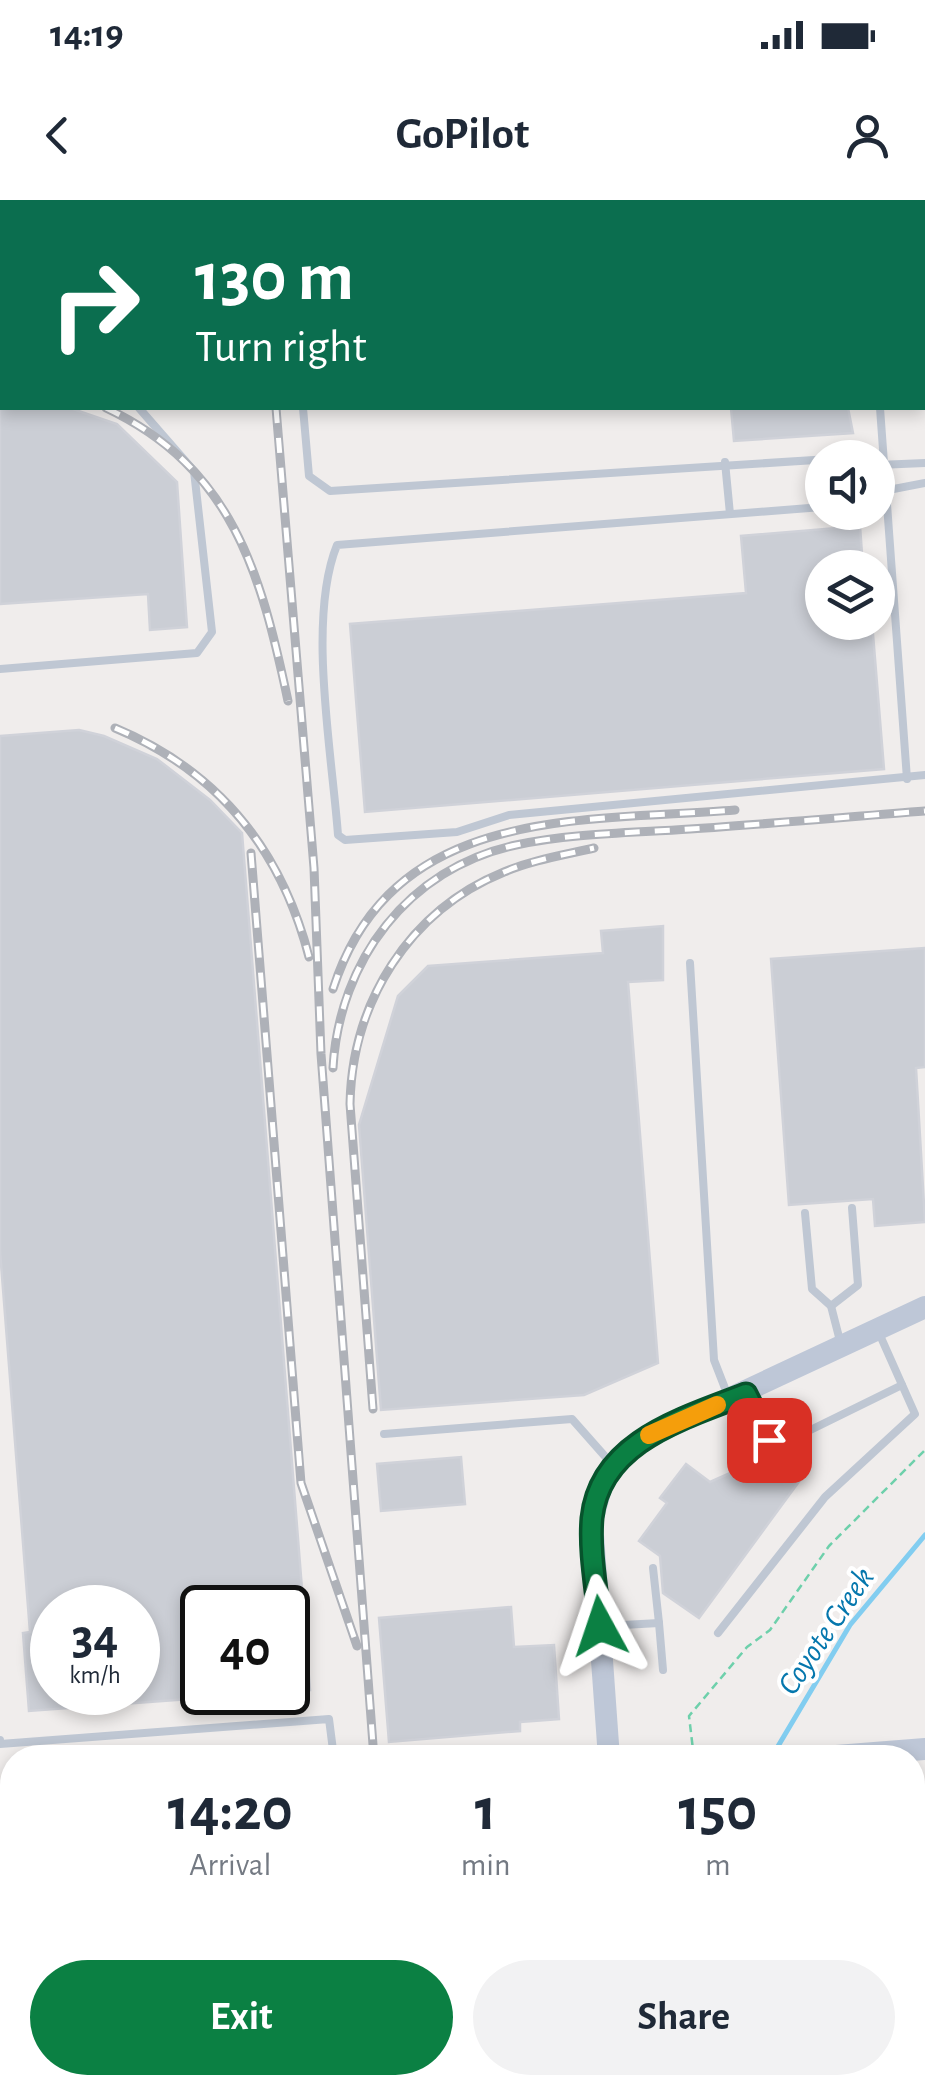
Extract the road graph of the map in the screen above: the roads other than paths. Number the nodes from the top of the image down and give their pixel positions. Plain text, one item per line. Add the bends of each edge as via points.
1 (142, 410) edge
2 (303, 410) edge
3 (880, 410) edge
4 (881, 440) edge
5 (805, 459) edge
6 (725, 462) junction
7 (925, 464) edge
8 (895, 465) edge
9 (925, 483) edge
10 (895, 489) edge
11 (805, 508) edge
12 (730, 514) junction
13 (885, 530) edge
14 (0, 669) edge
15 (925, 775) edge
16 (907, 780) junction
17 (690, 963) dead end
18 (852, 1208) dead end
19 (805, 1213) dead end
20 (831, 1306) junction
21 (925, 1308) edge
22 (877, 1329) junction
23 (841, 1346) junction
24 (902, 1385) junction
25 (738, 1397) junction
26 (925, 1406) edge
27 (915, 1414) junction
28 (384, 1434) dead end
29 (612, 1465) junction
30 (653, 1568) dead end
31 (659, 1623) junction
32 (600, 1626) junction
33 (718, 1632) dead end
34 (663, 1670) dead end
35 (0, 1740) edge
36 (332, 1745) edge
37 (608, 1745) edge

1 - 14 lane via 194,471 212,632 197,653
2 - 6 lane via 309,476 330,491
3 - 4 lane
5 - 6 lane
6 - 12 lane
7 - 8 lane
9 - 10 lane
11 - 12 lane
12 - 16 lane via 337,546 325,576 323,625 338,835 436,835 508,815
13 - 16 lane
15 - 16 lane
17 - 25 lane via 714,1360
18 - 20 lane via 858,1285
19 - 20 lane via 812,1290
20 - 23 lane
21 - 22 street
22 - 23 street
22 - 24 lane
23 - 25 street
24 - 25 lane via 786,1442 766,1437
24 - 27 lane
25 - 29 street via 646,1436
26 - 27 lane
27 - 33 lane via 825,1497
28 - 29 lane via 572,1419
29 - 32 street via 592,1521
30 - 31 lane
31 - 32 lane
31 - 34 lane
32 - 37 street
35 - 36 lane via 329,1719

